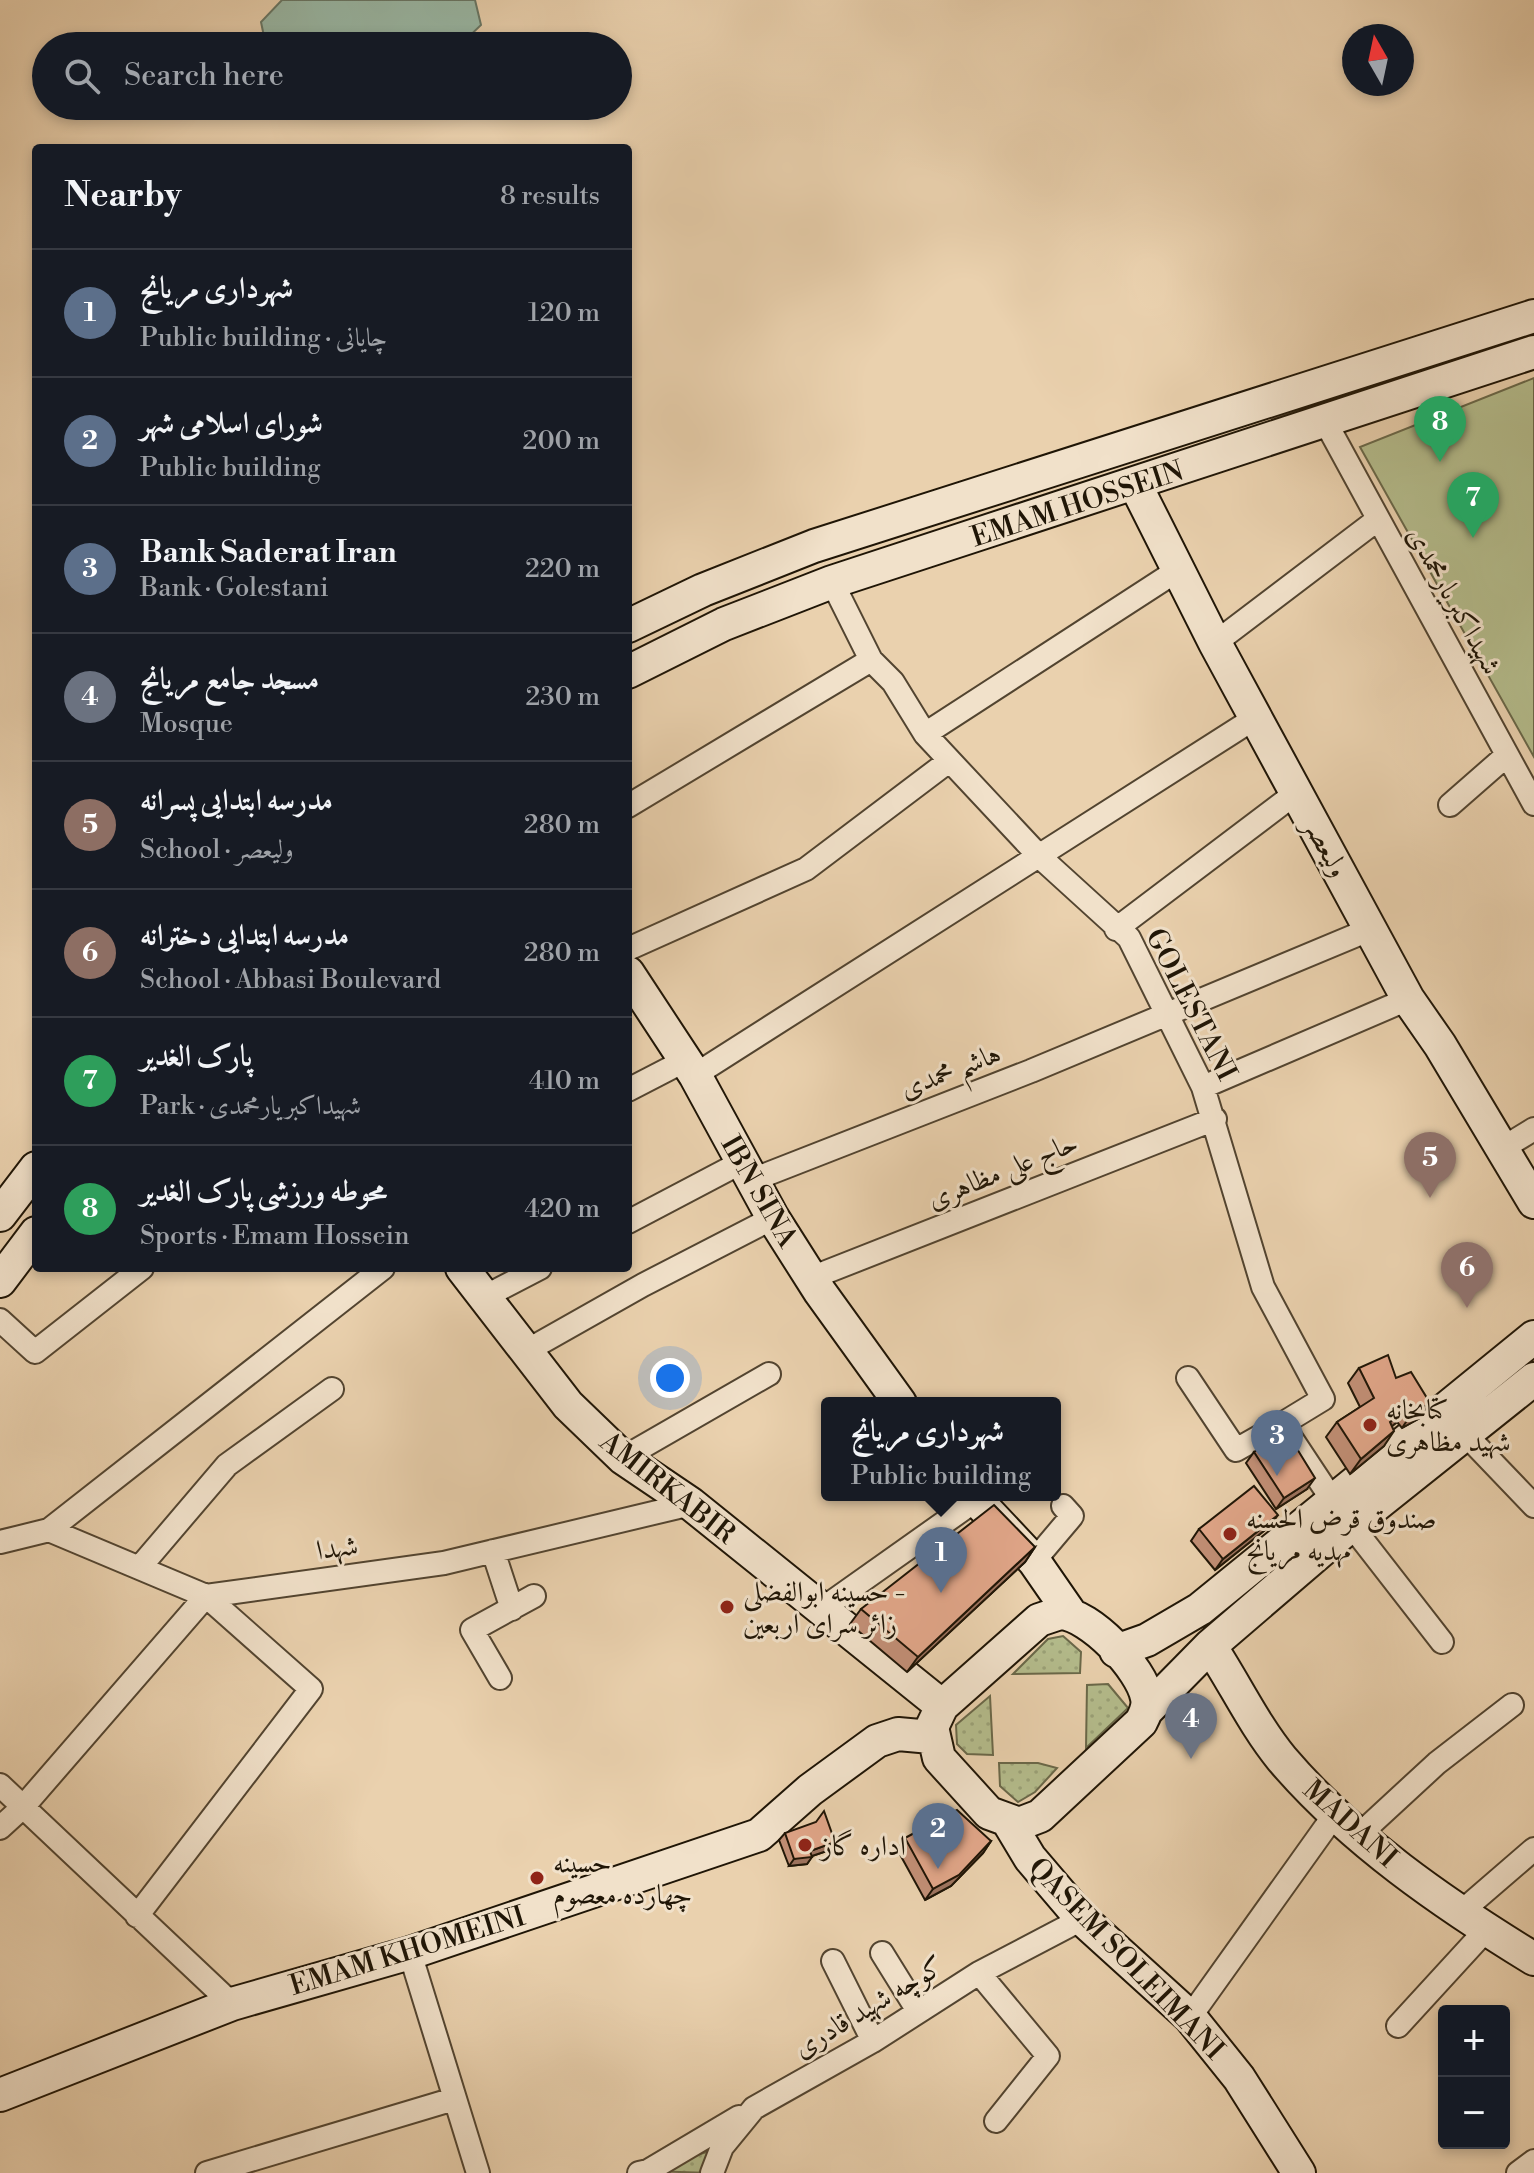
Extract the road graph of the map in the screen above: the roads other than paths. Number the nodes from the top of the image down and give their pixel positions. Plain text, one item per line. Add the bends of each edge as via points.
1 (1534, 316) edge
2 (1534, 352) edge
3 (1326, 423) junction
4 (1135, 484) junction
5 (1377, 520) junction
6 (1178, 570) junction
7 (832, 582) junction
8 (632, 624) edge
9 (1215, 643) junction
10 (871, 660) junction
11 (632, 670) edge
12 (1255, 718) junction
13 (925, 734) junction
14 (1506, 756) junction
15 (949, 761) junction
16 (1296, 793) junction
17 (1534, 803) edge
18 (632, 804) edge
19 (1450, 805) dead end
20 (1040, 857) junction
21 (1116, 929) junction
22 (1371, 929) junction
23 (632, 947) edge
24 (632, 979) edge
25 (1408, 999) junction
26 (1169, 1013) junction
27 (691, 1067) junction
28 (1203, 1087) junction
29 (632, 1089) edge
30 (1215, 1119) junction
31 (1534, 1129) edge
32 (1503, 1148) junction
33 (747, 1171) junction
34 (32, 1173) edge
35 (1534, 1202) edge
36 (0, 1215) edge
37 (773, 1218) junction
38 (632, 1220) edge
39 (32, 1238) edge
40 (137, 1272) edge
41 (378, 1272) edge
42 (465, 1272) edge
43 (532, 1272) edge
44 (811, 1278) junction
45 (0, 1281) edge
46 (486, 1296) junction
47 (0, 1320) edge
48 (1534, 1337) edge
49 (528, 1350) junction
50 (769, 1374) dead end
51 (1188, 1378) dead end
52 (1534, 1379) edge
53 (332, 1389) dead end
54 (895, 1397) edge
55 (1282, 1424) junction
56 (1466, 1435) junction
57 (623, 1458) junction
58 (969, 1501) edge
59 (978, 1501) edge
60 (691, 1504) junction
61 (1063, 1506) dead end
62 (1534, 1506) edge
63 (1342, 1513) junction
64 (49, 1530) junction
65 (2, 1545) edge
66 (493, 1551) junction
67 (1034, 1561) junction
68 (140, 1567) junction
69 (206, 1596) junction
70 (534, 1596) dead end
71 (512, 1609) junction
72 (822, 1609) junction
73 (1070, 1613) junction
74 (1442, 1642) dead end
75 (1210, 1646) junction
76 (1116, 1651) junction
77 (500, 1678) dead end
78 (1512, 1705) dead end
79 (942, 1706) junction
80 (1147, 1710) junction
81 (931, 1737) junction
82 (0, 1785) edge
83 (23, 1807) junction
84 (1335, 1814) junction
85 (1009, 1823) junction
86 (0, 1828) edge
87 (1359, 1835) junction
88 (1534, 1849) edge
89 (137, 1916) junction
90 (1082, 1919) junction
91 (1473, 1921) junction
92 (410, 1953) junction
93 (882, 1953) dead end
94 (1534, 1959) edge
95 (833, 1961) dead end
96 (979, 1973) junction
97 (232, 2004) junction
98 (918, 2011) junction
99 (1190, 2017) junction
100 (1398, 2026) dead end
101 (873, 2041) junction
102 (0, 2095) edge
103 (454, 2099) junction
104 (754, 2108) junction
105 (996, 2121) dead end
106 (1534, 2161) edge
107 (207, 2173) edge
108 (478, 2173) edge
109 (639, 2173) edge
110 (712, 2173) edge
111 (1299, 2173) edge
112 (1518, 2173) edge

1 - 8 street, EMAM HOSSEIN via 814,546
2 - 3 street, EMAM HOSSEIN
3 - 4 street, EMAM HOSSEIN
3 - 5 street, شهیداکبریارمحمدی
4 - 6 street, ولیعصر
4 - 7 street, EMAM HOSSEIN
5 - 9 street
5 - 14 street, شهیداکبریارمحمدی
6 - 9 street, ولیعصر
6 - 13 street
7 - 10 street, GOLESTANI
7 - 11 street, EMAM HOSSEIN via 724,624
9 - 12 street, ولیعصر
10 - 13 street, GOLESTANI via 893,682
10 - 18 street
12 - 16 street, ولیعصر
12 - 20 street
13 - 15 street, GOLESTANI
14 - 17 street, شهیداکبریارمحمدی
14 - 19 street
15 - 20 street, GOLESTANI
15 - 23 street via 806,869
16 - 21 street
16 - 22 street, ولیعصر
20 - 21 street, GOLESTANI
20 - 27 street
21 - 26 street, GOLESTANI via 1129,938
22 - 25 street, ولیعصر
22 - 26 street, هاشم محمدی
24 - 27 street, IBN SINA
25 - 28 street
25 - 32 street, ولیعصر
26 - 28 street, GOLESTANI
26 - 33 street, هاشم محمدی
27 - 29 street
27 - 33 street, IBN SINA
28 - 30 street, GOLESTANI
30 - 44 street, حاج علی مظاهری
30 - 55 street, GOLESTANI via 1263,1287 1323,1399
31 - 32 street
32 - 35 street, ولیعصر
33 - 37 street, IBN SINA
33 - 38 street, هاشم محمدی
34 - 36 street
37 - 44 street, IBN SINA
37 - 49 street
39 - 45 street
40 - 47 street via 35,1352
41 - 64 street
42 - 46 street, AMIRKABIR
43 - 46 street
44 - 54 street, IBN SINA
46 - 49 street, AMIRKABIR
48 - 63 street
49 - 57 street, AMIRKABIR via 568,1405
50 - 57 street
51 - 55 street via 1236,1450
52 - 56 street
53 - 68 street via 227,1465
55 - 63 street
56 - 62 street
56 - 63 street
57 - 60 street, AMIRKABIR
58 - 72 street
59 - 67 street
60 - 66 street, شهدا
60 - 72 street, AMIRKABIR
61 - 67 street via 1072,1516
63 - 74 street
63 - 75 street
63 - 76 street via 1200,1609 1147,1640
64 - 65 street
64 - 68 street
66 - 69 street, شهدا via 444,1563
66 - 71 street
67 - 73 street
68 - 69 street
69 - 83 street
69 - 89 street via 311,1689
70 - 71 street
71 - 77 street via 472,1630
72 - 79 street, AMIRKABIR
73 - 76 street via 1091,1623
73 - 79 street via 1039,1620
75 - 80 street
75 - 84 street, MADANI via 1281,1758
76 - 80 street via 1140,1678
78 - 87 street via 1437,1763
79 - 81 street
80 - 85 street via 1141,1722 1040,1816
81 - 85 street via 939,1758 989,1813
81 - 92 street, EMAM KHOMEINI via 898,1734 877,1741 759,1835
82 - 83 street
83 - 86 street
83 - 89 street
84 - 87 street, MADANI
84 - 99 street
85 - 90 street, QASEM SOLEIMANI via 1030,1858
87 - 91 street, MADANI
88 - 91 street
89 - 97 street
90 - 96 street, کوچه شهید قادری
90 - 99 street, QASEM SOLEIMANI
91 - 94 street, MADANI
91 - 100 street
92 - 97 street, EMAM KHOMEINI
92 - 103 street
93 - 98 street
95 - 101 street
96 - 98 street, کوچه شهید قادری
96 - 105 street via 1048,2056
97 - 102 street, EMAM KHOMEINI
98 - 101 street, کوچه شهید قادری
99 - 111 street, QASEM SOLEIMANI via 1239,2078
101 - 104 street, کوچه شهید قادری
103 - 107 street
103 - 108 street
104 - 109 street
104 - 110 street, کوچه شهید قادری via 722,2147
106 - 112 street

